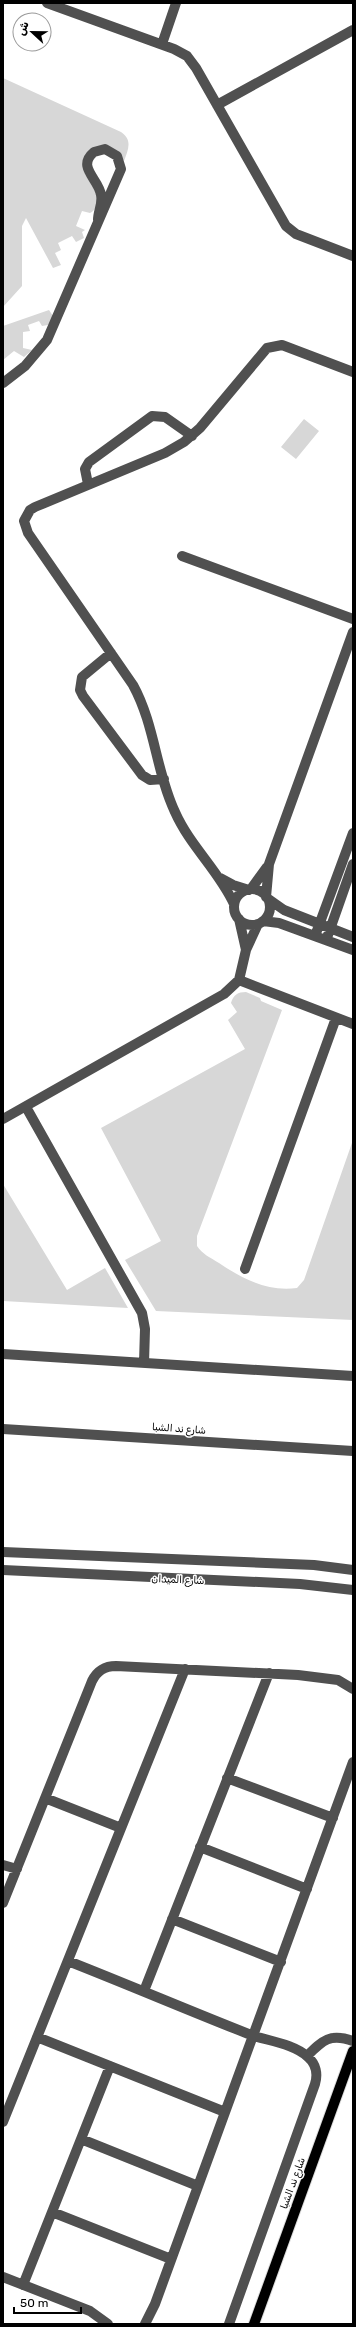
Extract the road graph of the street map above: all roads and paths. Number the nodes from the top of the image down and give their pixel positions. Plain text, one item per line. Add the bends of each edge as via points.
1 (47, 3) edge
2 (176, 3) edge
3 (353, 30) edge
4 (162, 44) junction
5 (217, 105) junction
6 (98, 220) junction
7 (353, 256) edge
8 (353, 372) edge
9 (3, 383) edge
10 (192, 436) junction
11 (88, 484) junction
12 (182, 556) dead end
13 (353, 619) edge
14 (353, 632) edge
15 (111, 653) junction
16 (164, 779) junction
17 (353, 833) edge
18 (269, 864) junction
19 (353, 864) edge
20 (219, 876) junction
21 (250, 890) junction
22 (267, 898) junction
23 (234, 904) junction
24 (239, 919) junction
25 (261, 923) junction
26 (319, 924) junction
27 (330, 929) junction
28 (314, 936) junction
29 (353, 937) edge
30 (326, 940) junction
31 (246, 950) junction
32 (353, 950) edge
33 (239, 980) junction
34 (336, 1018) junction
35 (353, 1024) edge
36 (26, 1107) junction
37 (3, 1119) edge
38 (245, 1269) dead end
39 (3, 1354) edge
40 (144, 1363) junction
41 (353, 1376) edge
42 (3, 1429) edge
43 (353, 1451) edge
44 (3, 1552) edge
45 (3, 1570) edge
46 (353, 1570) edge
47 (353, 1590) edge
48 (185, 1669) junction
49 (269, 1673) junction
50 (353, 1689) edge
51 (353, 1762) edge
52 (227, 1778) junction
53 (45, 1798) junction
54 (333, 1818) junction
55 (121, 1828) junction
56 (200, 1848) junction
57 (3, 1865) edge
58 (17, 1869) junction
59 (307, 1889) junction
60 (3, 1903) edge
61 (172, 1919) junction
62 (68, 1961) junction
63 (281, 1962) junction
64 (144, 1991) junction
65 (253, 2035) junction
66 (37, 2037) junction
67 (353, 2041) edge
68 (353, 2051) edge
69 (307, 2056) junction
70 (110, 2066) junction
71 (225, 2112) junction
72 (3, 2122) edge
73 (81, 2139) junction
74 (198, 2186) junction
75 (52, 2212) junction
76 (171, 2259) junction
77 (3, 2277) edge
78 (23, 2285) junction
79 (108, 2324) edge
80 (145, 2324) edge
81 (229, 2324) edge
82 (254, 2324) edge

1 - 4 street
2 - 4 street
3 - 5 street
4 - 5 street via 180,52 192,62
5 - 7 street via 286,226 296,234
6 - 6 street via 112,194 121,169 117,156 105,149 94,152 87,163 88,171 101,192
6 - 9 street via 47,340 24,366
8 - 10 street via 282,345 267,348
10 - 11 street via 165,452
10 - 11 street via 165,417 152,416 89,462 85,469
11 - 15 street via 30,510 26,515 25,528
12 - 13 street
14 - 18 street
15 - 16 street via 138,694
15 - 16 street via 82,677 80,690 142,775 150,780
16 - 20 street via 178,818
17 - 26 street
18 - 21 street
18 - 22 street
19 - 27 street
20 - 21 street via 233,885
20 - 23 street
21 - 22 street via 260,891
21 - 23 street via 240,895
22 - 25 street via 270,911
22 - 26 street via 281,908
23 - 24 street
24 - 25 street via 248,925
24 - 31 street
25 - 28 street via 279,923
25 - 31 street
26 - 27 street
26 - 28 street
27 - 29 street
27 - 30 street
28 - 30 street
30 - 32 street
31 - 33 street
33 - 34 street
33 - 36 street via 224,994
34 - 35 street
34 - 38 street
36 - 37 street
36 - 40 street via 142,1313 146,1329
39 - 40 street
40 - 41 street
42 - 43 street, شارع ند الشبا
44 - 46 street, شارع الميدان via 314,1565
45 - 47 street, شارع الميدان via 300,1584
48 - 49 street
48 - 53 street via 110,1666 99,1671 92,1681
48 - 55 street
49 - 50 street via 330,1678 346,1683
49 - 52 street
51 - 54 street
52 - 54 street
52 - 56 street
53 - 55 street
53 - 58 street
54 - 59 street
55 - 62 street
56 - 59 street
56 - 61 street
57 - 58 street
58 - 60 street
59 - 63 street
61 - 63 street
61 - 64 street
62 - 64 street
62 - 66 street
63 - 65 street
64 - 65 street
65 - 69 street
65 - 71 street
66 - 70 street
66 - 72 street
67 - 69 street via 337,2037 326,2039
68 - 82 main road, شارع ند الشبا
69 - 81 street via 316,2072 315,2084
70 - 71 street
70 - 73 street
71 - 74 street
73 - 74 street
73 - 75 street
74 - 76 street
75 - 76 street
75 - 78 street
76 - 80 street
77 - 78 street
78 - 79 street via 90,2311

